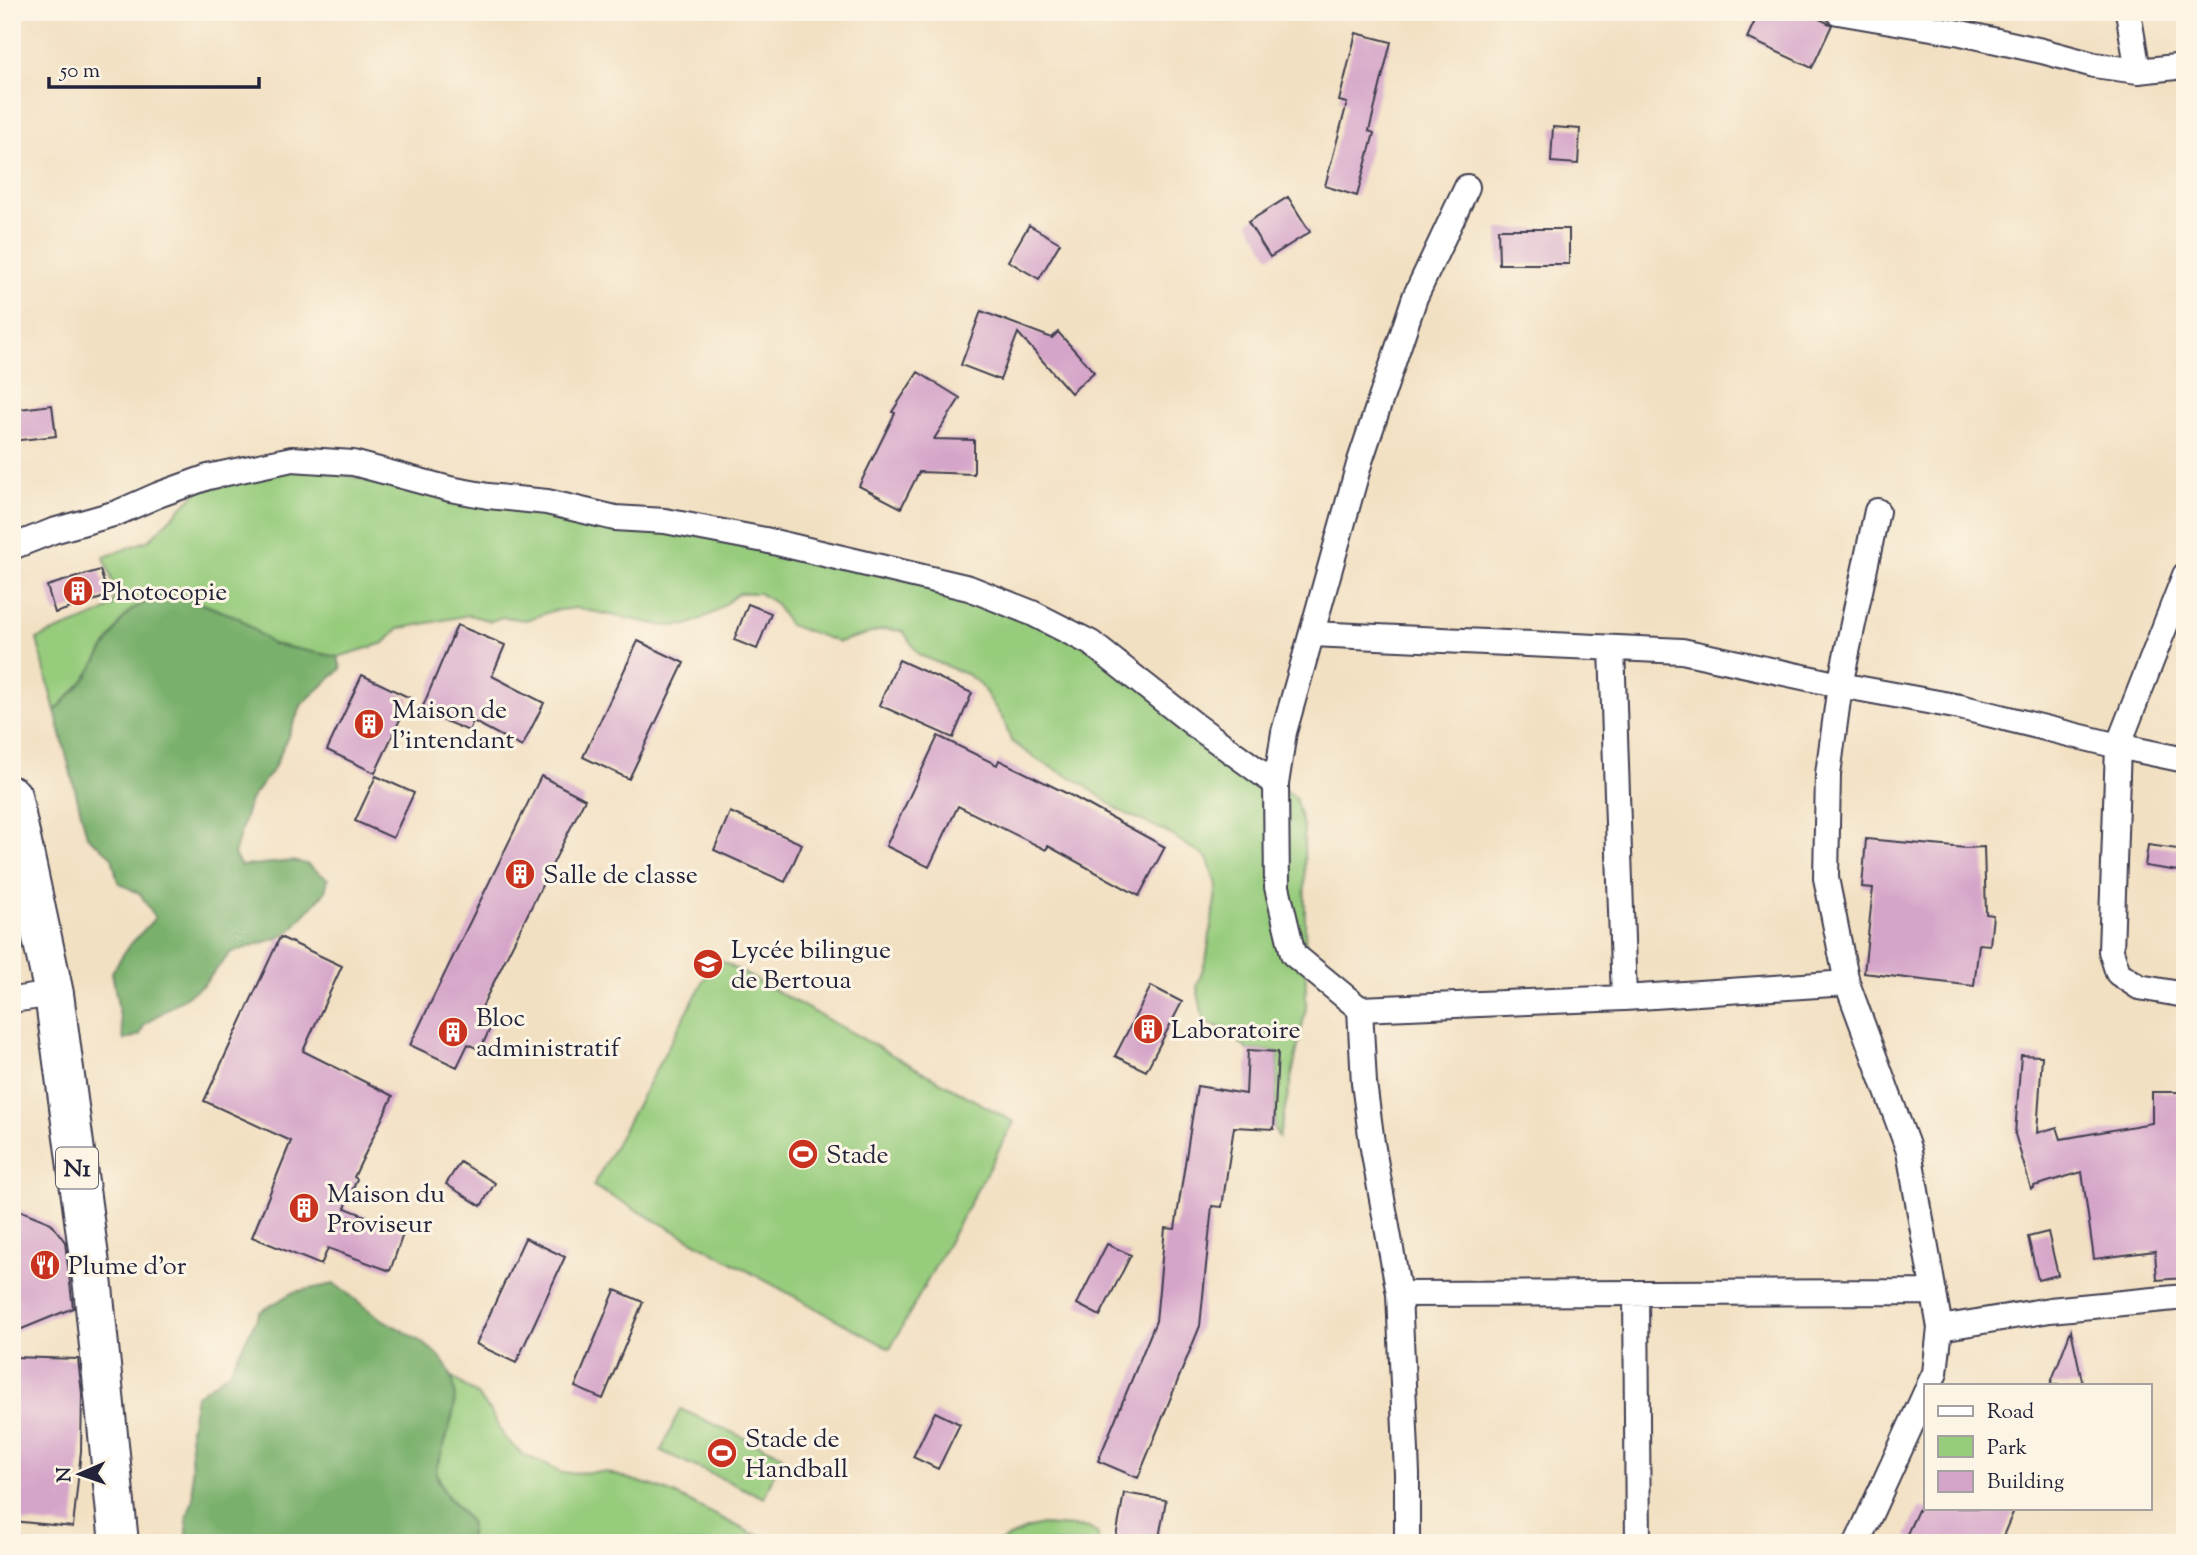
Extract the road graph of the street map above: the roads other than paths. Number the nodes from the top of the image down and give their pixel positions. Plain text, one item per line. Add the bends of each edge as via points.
1 (1838, 12) edge
2 (2128, 12) edge
3 (2185, 66) edge
4 (2138, 71) junction
5 (1467, 187) dead end
6 (1877, 511) dead end
7 (12, 547) edge
8 (2185, 575) edge
9 (1312, 634) junction
10 (1612, 648) junction
11 (1840, 685) junction
12 (2118, 746) junction
13 (2185, 760) edge
14 (1276, 784) junction
15 (12, 796) edge
16 (1847, 983) junction
17 (54, 995) junction
18 (2185, 995) edge
19 (1624, 998) junction
20 (12, 1000) edge
21 (1360, 1009) junction
22 (1934, 1292) junction
23 (1399, 1294) junction
24 (1636, 1294) junction
25 (2185, 1297) edge
26 (1940, 1328) junction
27 (1930, 1384) edge
28 (1924, 1396) edge
29 (119, 1543) edge
30 (1406, 1543) edge
31 (1638, 1543) edge
32 (1857, 1543) edge

1 - 4 street
2 - 4 street
3 - 4 street
5 - 9 street via 1415,297 1360,461
6 - 11 street
7 - 14 street via 208,477 292,459 353,463 450,489 547,502 615,518 666,521 969,588 1031,613 1091,643
8 - 12 street
9 - 10 street
9 - 14 street via 1284,732
10 - 11 street via 1682,651
10 - 19 street
11 - 12 street via 1960,707
11 - 16 street via 1828,774 1826,878
12 - 13 street
12 - 18 street via 2110,951 2118,973 2139,987
14 - 21 street via 1277,887 1293,954
15 - 17 highway, N1
16 - 19 street
16 - 22 street via 1909,1151
17 - 20 street
17 - 29 highway, N1 via 93,1287
19 - 21 street
21 - 23 street via 1367,1107
22 - 24 street
22 - 26 street
23 - 24 street
23 - 30 street
24 - 31 street
25 - 26 street via 2050,1310
26 - 27 street
28 - 32 street

